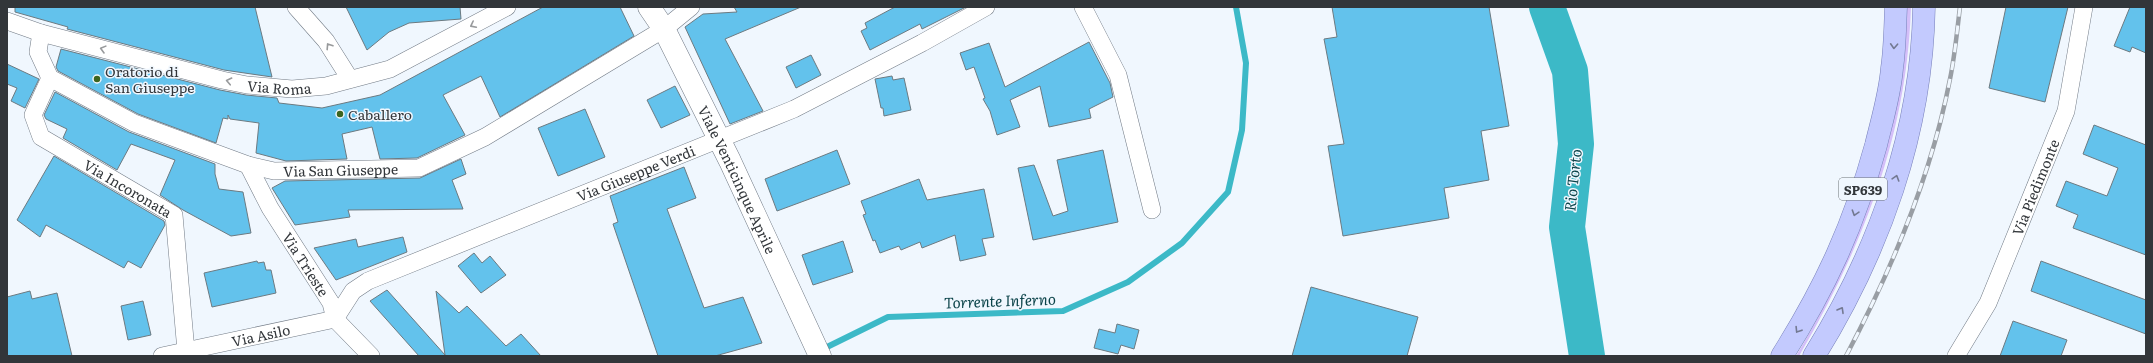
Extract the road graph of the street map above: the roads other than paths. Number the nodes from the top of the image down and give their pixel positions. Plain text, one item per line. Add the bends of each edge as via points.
1 (296, 7) edge
2 (507, 7) edge
3 (649, 7) edge
4 (691, 7) edge
5 (986, 7) edge
6 (1083, 7) edge
7 (1896, 7) edge
8 (1924, 7) edge
9 (2084, 7) edge
10 (7, 22) edge
11 (664, 29) junction
12 (41, 33) junction
13 (50, 78) junction
14 (350, 79) junction
15 (720, 140) junction
16 (248, 165) junction
17 (1152, 210) dead end
18 (335, 319) junction
19 (186, 351) junction
20 (162, 356) edge
21 (371, 356) edge
22 (820, 356) edge
23 (1782, 356) edge
24 (1814, 356) edge
25 (1956, 356) edge

14 -> 1 street via 326,41
2 -> 14 street, Via Roma via 390,69
3 - 11 main road, Viale Venticinque Aprile
4 - 11 street, Via San Giuseppe
5 - 15 street, Via Giuseppe Verdi via 794,109
6 - 17 street via 1118,75
7 -> 23 main road, SP639 via 1892,68 1885,112 1853,220 1809,313
24 -> 8 main road, SP639 via 1847,300 1888,205 1915,100 1924,37
9 - 25 street, Via Piedimonte via 2066,111 1988,303
10 - 12 street
11 - 15 main road, Viale Venticinque Aprile
11 - 16 street, Via San Giuseppe via 485,137 418,168 274,171
12 - 13 street via 38,52
14 -> 12 street, Via Roma via 315,89 247,85
13 - 16 street, Via San Giuseppe via 134,123
13 - 19 street, Via Incoronata via 33,115 40,137 174,215
15 - 18 street, Via Giuseppe Verdi via 368,281 353,291
15 - 22 main road, Viale Venticinque Aprile
16 - 18 street, Via Trieste via 270,208 331,303
18 - 19 street, Via Asilo
18 - 21 street, Via Trieste
19 - 20 street, Via Asilo

